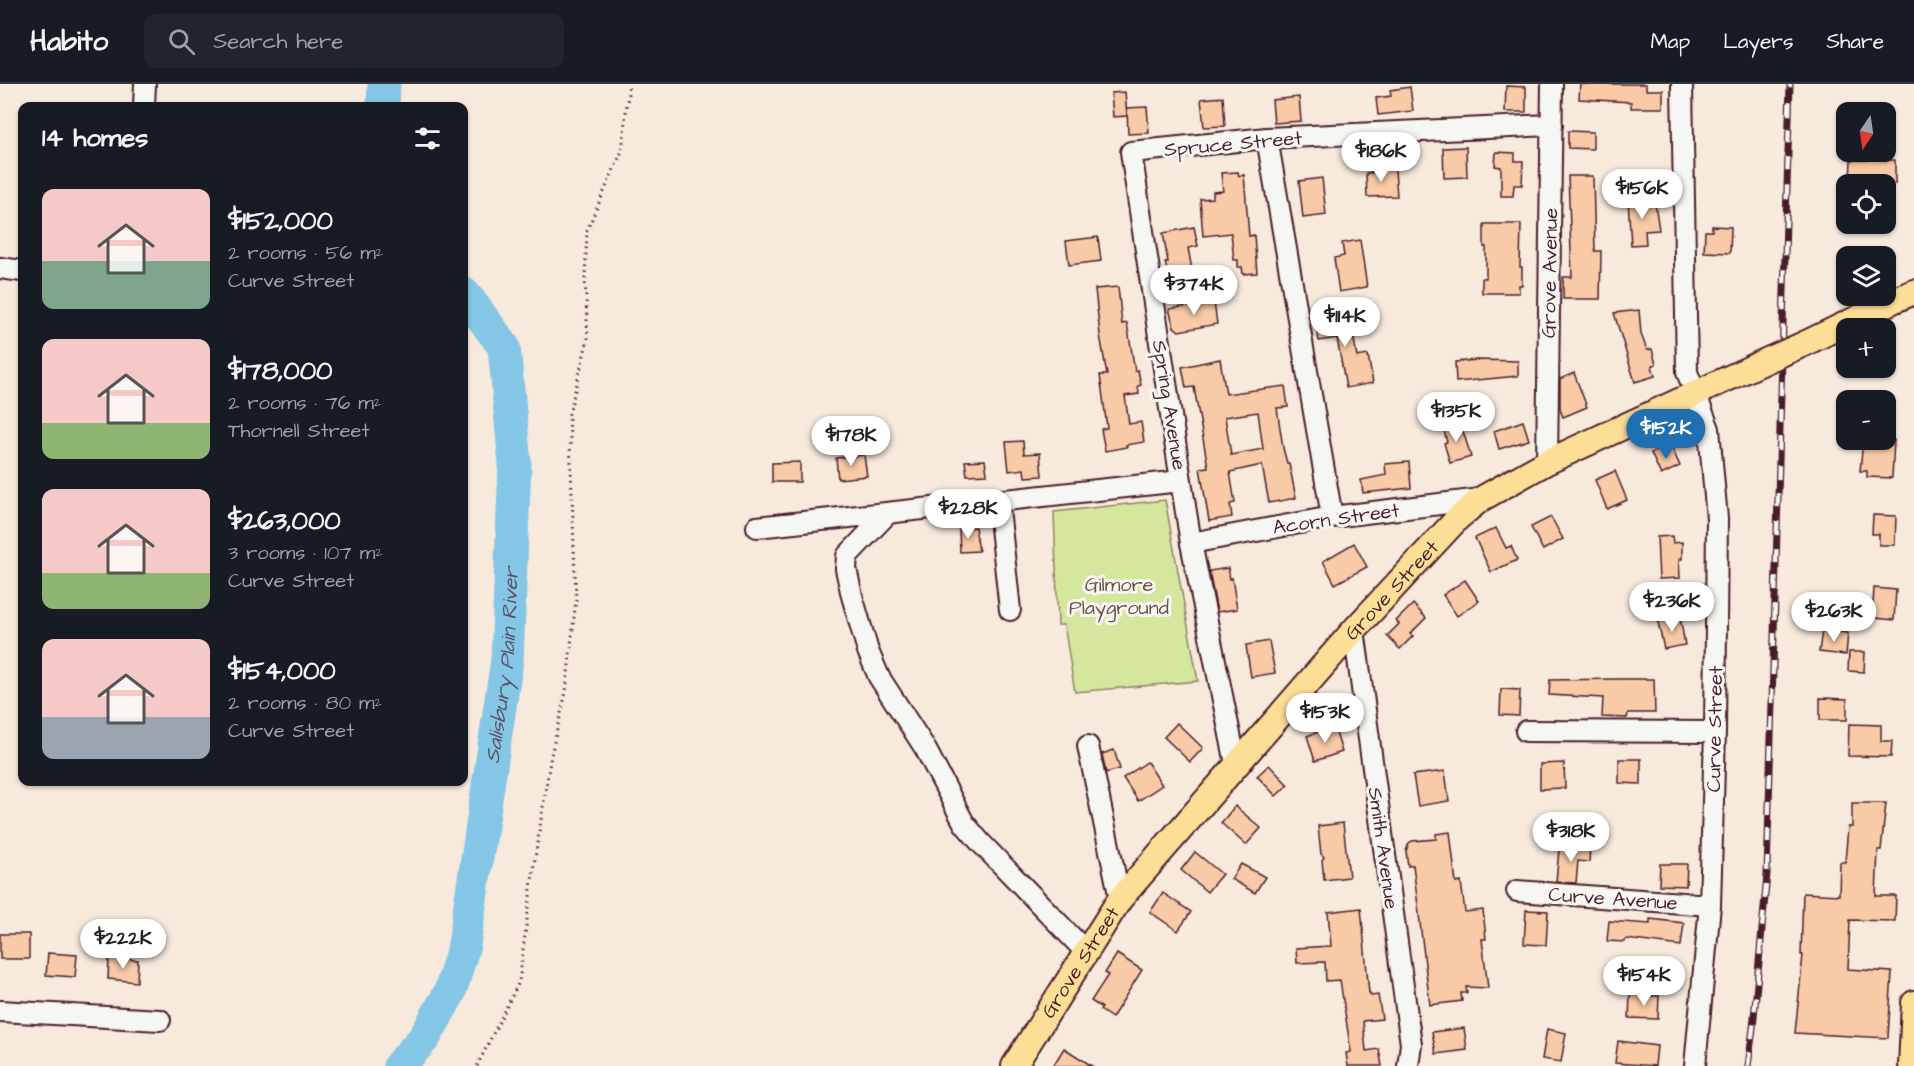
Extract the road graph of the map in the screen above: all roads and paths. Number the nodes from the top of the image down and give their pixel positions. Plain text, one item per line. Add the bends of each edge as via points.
1 (145, 84) edge
2 (629, 84) edge
3 (1552, 84) edge
4 (1682, 84) edge
5 (144, 102) edge
6 (1552, 125) junction
7 (1267, 138) junction
8 (1131, 152) joint
9 (0, 268) edge
10 (18, 270) edge
11 (1914, 292) edge
12 (1695, 393) junction
13 (1547, 462) junction
14 (1181, 481) junction
15 (1481, 499) junction
16 (998, 500) junction
17 (887, 514) junction
18 (1332, 517) junction
19 (756, 527) dead end
20 (1191, 543) junction
21 (1010, 610) dead end
22 (1354, 630) junction
23 (1526, 732) dead end
24 (1715, 732) junction
25 (1088, 746) dead end
26 (1236, 764) junction
27 (1517, 891) dead end
28 (1120, 899) junction
29 (1710, 905) junction
30 (1086, 951) junction
31 (1914, 1003) edge
32 (0, 1011) edge
33 (160, 1020) dead end
34 (477, 1066) edge
35 (1014, 1066) edge
36 (1408, 1066) edge
37 (1695, 1066) edge
38 (1911, 1066) edge

1 - 5 street
2 - 34 path via 622,151 587,230 588,339 569,414 576,599 566,692 551,755 519,982
3 - 6 street, Grove Avenue
4 - 12 street, Curve Street via 1686,362
6 - 7 street, Spruce Street
6 - 13 street, Grove Avenue
7 - 8 street, Spruce Street
7 - 18 street
8 - 14 street, Spring Avenue
9 - 10 street
11 - 12 main road, Grove Street, bridge
12 - 13 main road, Grove Street
12 - 24 street, Curve Street via 1709,429 1717,519
13 - 15 main road, Grove Street
14 - 16 street, Spring Avenue
14 - 20 street, Spring Avenue
15 - 18 street, Acorn Street
15 - 22 main road, Grove Street via 1458,518
16 - 17 street, Spring Avenue
16 - 21 street
17 - 19 street, Spring Avenue
17 - 30 street via 850,551 846,561 852,596 879,677 925,748 964,823
18 - 20 street, Acorn Street
20 - 26 street, Spring Avenue
22 - 26 main road, Grove Street
22 - 36 street, Smith Avenue via 1411,1044
23 - 24 street
24 - 29 street, Curve Street
25 - 28 street
26 - 28 main road, Grove Street
27 - 29 street, Curve Avenue
28 - 30 main road, Grove Street
29 - 37 street, Curve Street
30 - 35 main road, Grove Street
31 - 38 main road
32 - 33 street

